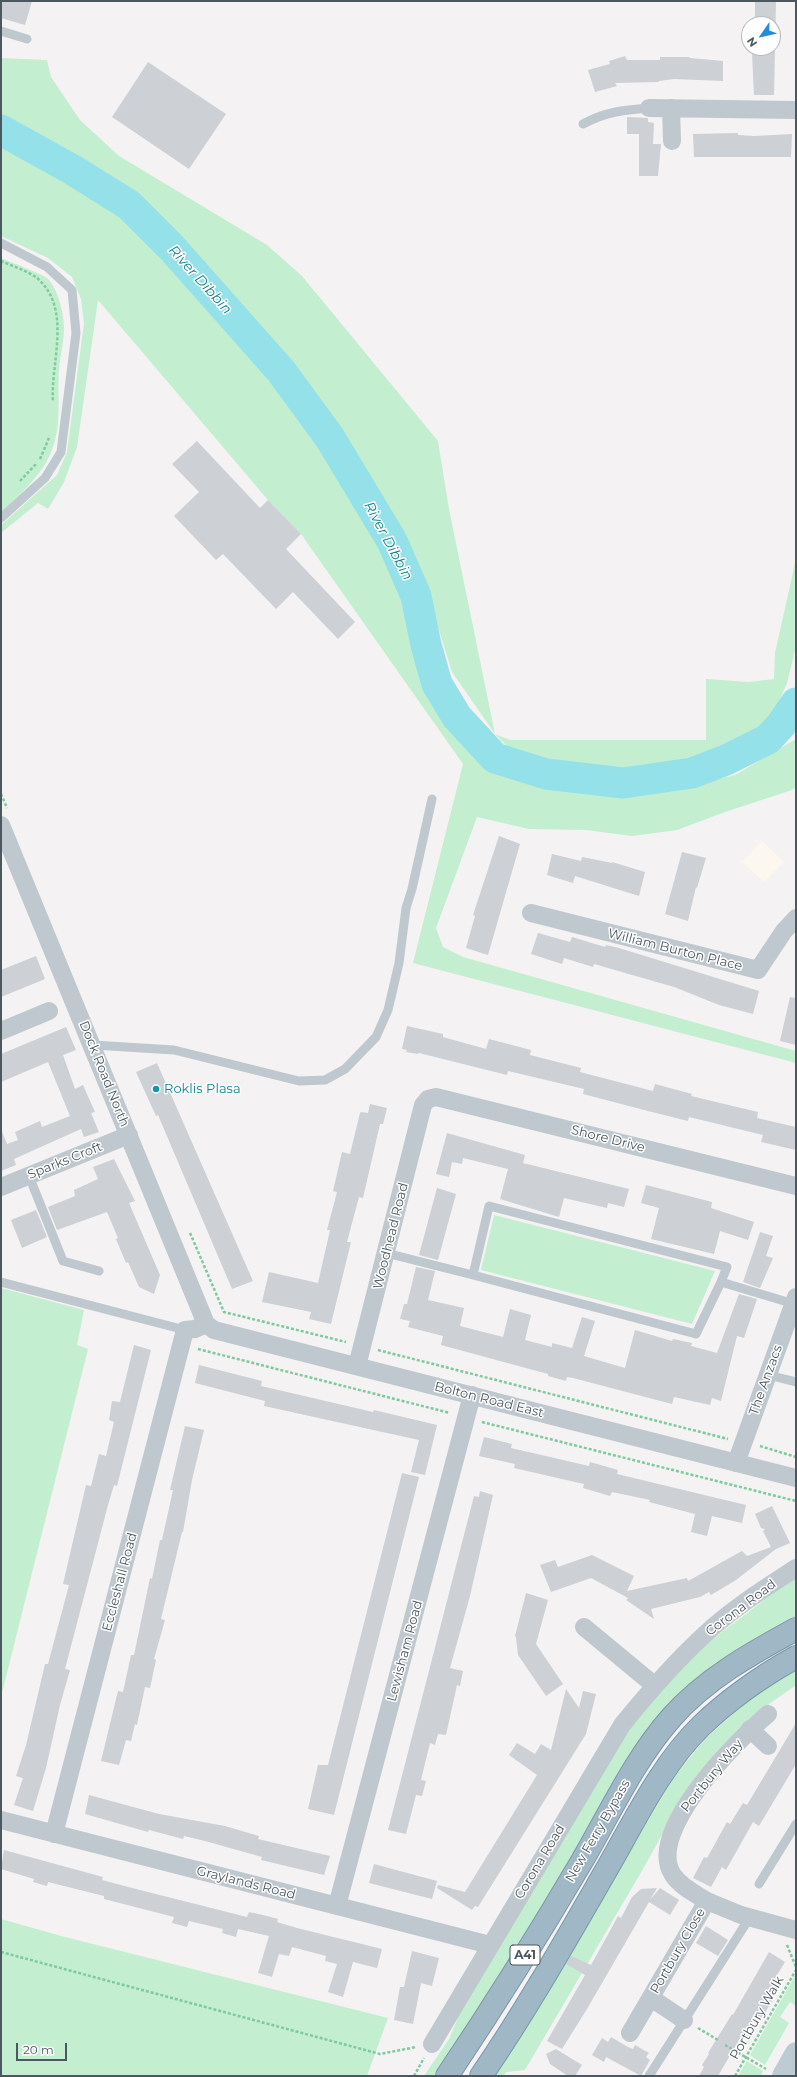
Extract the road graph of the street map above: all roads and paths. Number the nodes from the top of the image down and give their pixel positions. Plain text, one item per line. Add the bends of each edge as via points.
1 (1, 31) edge
2 (27, 39) dead end
3 (649, 108) joint
4 (671, 108) junction
5 (796, 110) edge
6 (582, 124) dead end
7 (672, 141) dead end
8 (1, 243) edge
9 (1, 261) edge
10 (53, 408) dead end
11 (49, 437) dead end
12 (17, 484) dead end
13 (1, 518) edge
14 (1, 794) edge
15 (432, 799) dead end
16 (3, 821) edge
17 (531, 913) dead end
18 (796, 918) edge
19 (49, 1011) dead end
20 (1, 1031) edge
21 (93, 1045) junction
22 (423, 1105) joint
23 (129, 1135) junction
24 (29, 1176) junction
25 (796, 1186) edge
26 (1, 1187) edge
27 (189, 1232) dead end
28 (386, 1254) junction
29 (99, 1272) dead end
30 (473, 1275) junction
31 (1, 1282) edge
32 (721, 1282) junction
33 (795, 1300) edge
34 (206, 1324) junction
35 (183, 1337) junction
36 (362, 1346) junction
37 (357, 1366) junction
38 (768, 1375) junction
39 (796, 1382) edge
40 (472, 1395) junction
41 (466, 1418) junction
42 (743, 1442) junction
43 (796, 1457) edge
44 (736, 1463) junction
45 (796, 1478) edge
46 (796, 1501) edge
47 (796, 1568) edge
48 (584, 1627) dead end
49 (796, 1629) edge
50 (796, 1657) edge
51 (654, 1685) junction
52 (768, 1714) dead end
53 (750, 1729) junction
54 (768, 1746) dead end
55 (1, 1820) edge
56 (796, 1824) edge
57 (54, 1834) junction
58 (759, 1884) dead end
59 (707, 1902) junction
60 (337, 1906) junction
61 (750, 1917) junction
62 (796, 1930) edge
63 (490, 1945) junction
64 (1, 1952) edge
65 (796, 1970) edge
66 (651, 1998) junction
67 (684, 2020) junction
68 (630, 2033) dead end
69 (718, 2040) dead end
70 (432, 2044) joint
71 (725, 2045) dead end
72 (796, 2053) edge
73 (746, 2057) junction
74 (777, 2074) edge
75 (447, 2076) edge
76 (481, 2076) edge
77 (649, 2076) edge
78 (735, 2076) edge

1 - 2 lane
3 - 4 street
3 - 6 lane via 599,115
4 - 5 street
4 - 7 street
8 - 13 lane via 47,267 72,290 76,333 61,452 45,478
9 - 10 path via 37,278 50,294 57,315 58,335 52,392
11 - 12 path via 39,462
14 - 16 path
15 - 21 lane via 406,908 399,963 388,1010 376,1037 345,1069 325,1080 299,1081 174,1050
16 - 21 street, Dock Road North
17 - 18 street, William Burton Place via 758,970 784,931
19 - 20 street
21 - 23 street, Dock Road North
22 - 25 street, Shore Drive via 428,1099 436,1097
22 - 28 street, Woodhead Road
23 - 24 street, Sparks Croft
23 - 34 street, Dock Road North
24 - 26 street, Sparks Croft
24 - 29 lane via 63,1261
27 - 36 path via 224,1312
28 - 30 lane
28 - 36 street, Woodhead Road
30 - 32 lane via 696,1334
30 - 32 lane via 490,1206 727,1267
31 - 35 lane
32 - 33 lane
33 - 38 street, The Anzacs
34 - 35 street
34 - 37 street, Bolton Road East via 214,1330
35 - 41 path
35 - 57 street, Eccleshall Road
36 - 37 street, Woodhead Road
36 - 42 path
37 - 40 street, Bolton Road East
38 - 39 lane
38 - 42 street, The Anzacs
40 - 41 street, Lewisham Road
40 - 44 street, Bolton Road East
41 - 46 path
41 - 60 street, Lewisham Road
42 - 43 path
42 - 44 street, The Anzacs
44 - 45 street, Bolton Road East
47 - 51 street, Corona Road via 750,1597 703,1636
48 - 51 street
49 - 75 highway, New Ferry Bypass / A41 via 749,1654 705,1686 671,1718 630,1775 600,1831 534,1941
50 - 76 highway, New Ferry Bypass / A41 via 735,1697 701,1727 670,1764 553,1962
51 - 63 street, Corona Road via 622,1726
52 - 53 street, Portbury Way
53 - 54 street, Portbury Way
53 - 59 street, Portbury Way via 704,1781 677,1819 671,1833 668,1848 672,1875
55 - 57 street, Graylands Road
56 - 58 lane
57 - 60 street, Graylands Road
59 - 61 street, Portbury Close
59 - 66 street, Portbury Close
60 - 63 street, Graylands Road
61 - 62 street, Portbury Close
61 - 67 lane
63 - 70 street, Corona Road
64 - 70 path via 380,2054
65 - 73 path, Portbury Walk
66 - 67 street, Portbury Close
66 - 68 street, Portbury Close
67 - 69 path
67 - 77 lane
71 - 73 path
72 - 74 main road
73 - 74 path
73 - 78 path, Portbury Walk

